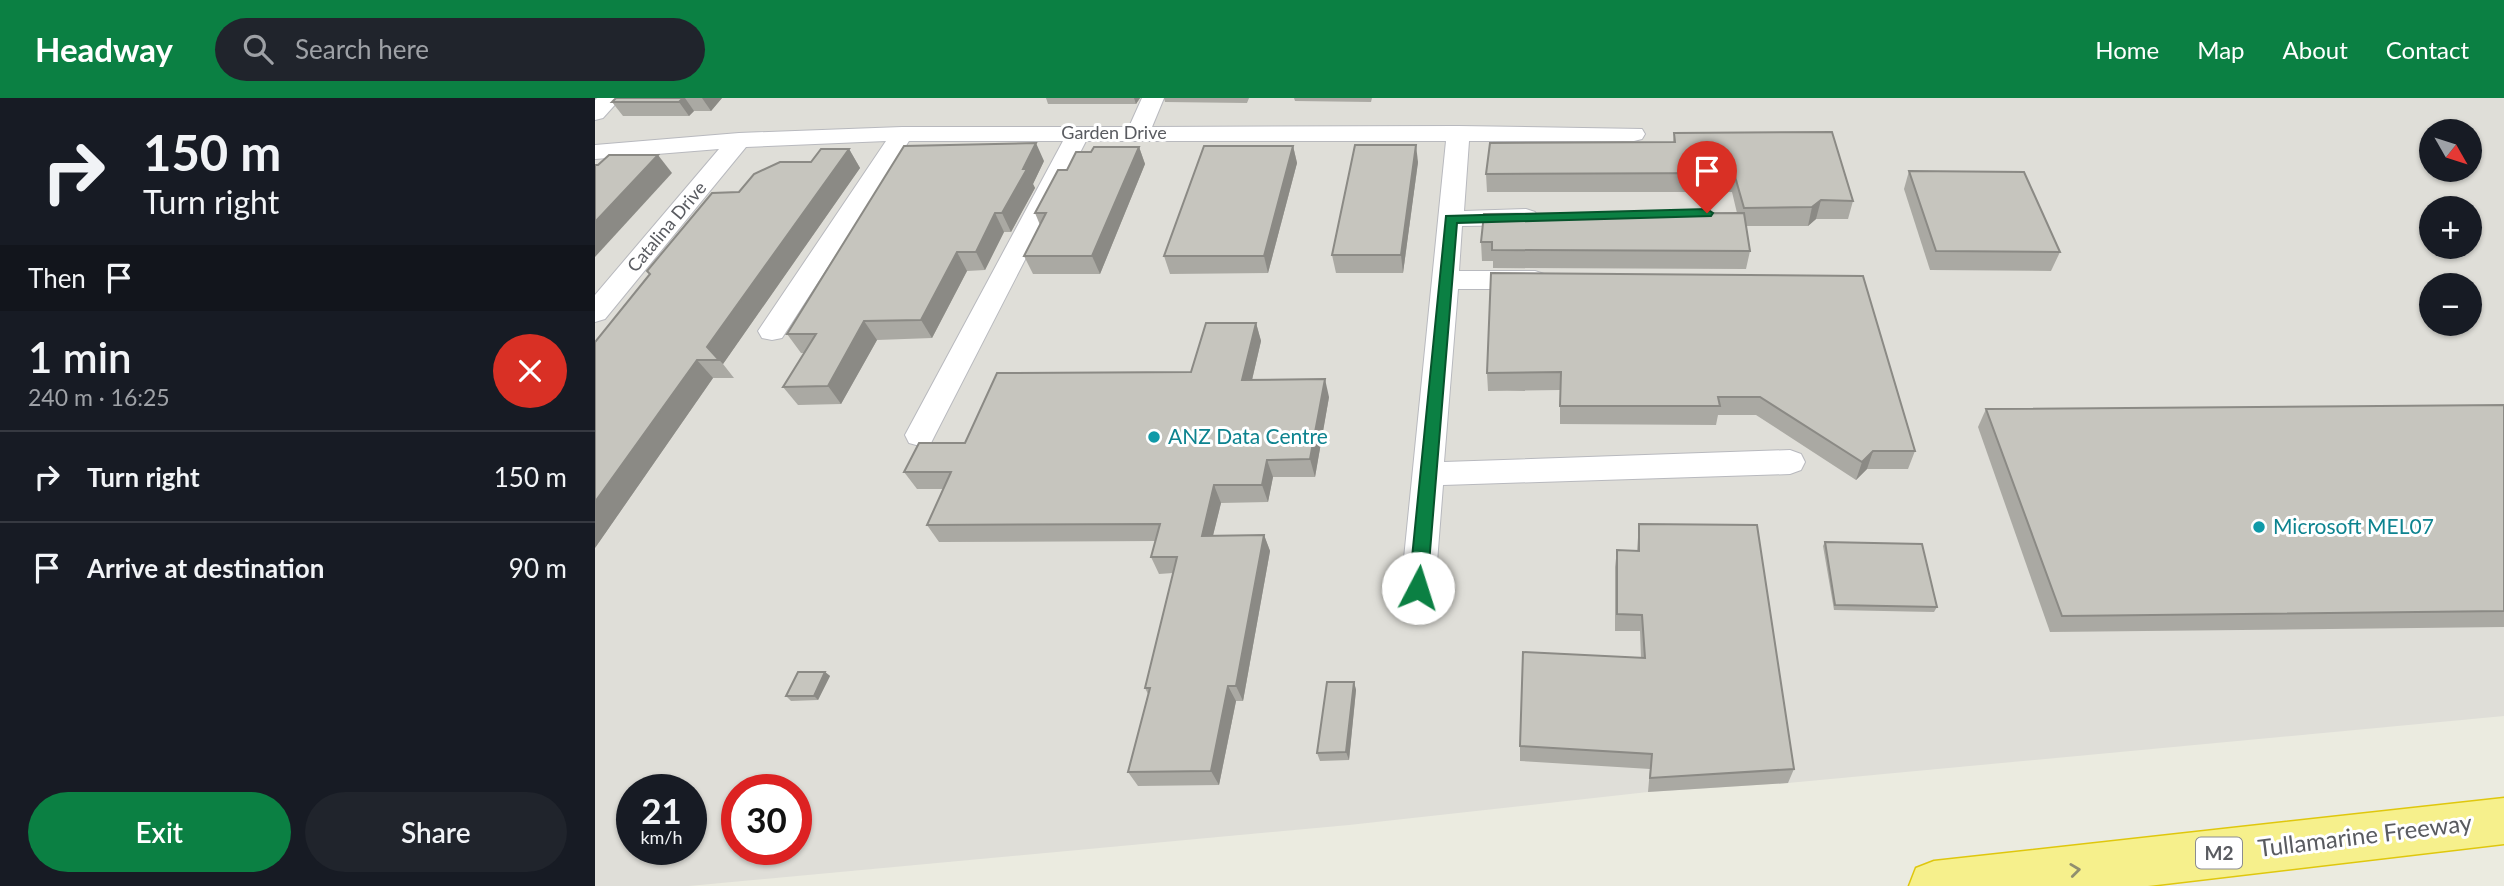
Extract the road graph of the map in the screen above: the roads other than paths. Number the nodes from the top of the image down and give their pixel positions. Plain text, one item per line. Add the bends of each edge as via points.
1 (610, 98) edge
2 (1153, 98) edge
3 (595, 113) edge
4 (1138, 133) junction
5 (1458, 133) junction
6 (902, 134) junction
7 (1078, 134) junction
8 (1634, 134) dead end
9 (739, 140) junction
10 (595, 152) edge
11 (1545, 217) edge
12 (1451, 219) junction
13 (1445, 280) junction
14 (1557, 281) edge
15 (595, 313) edge
16 (772, 331) dead end
17 (920, 435) dead end
18 (1790, 462) dead end
19 (1428, 474) junction
20 (1418, 588) dead end
21 (2504, 821) edge
22 (1934, 886) edge

1 - 3 street
2 - 4 street
4 - 5 street, Garden Drive
4 - 7 street, Garden Drive
5 - 8 street, Garden Drive
5 - 12 street
6 - 7 street, Garden Drive
6 - 9 street, Garden Drive
6 - 16 street
7 - 17 street
9 - 10 street, Garden Drive
9 - 15 street, Catalina Drive
11 - 12 street
12 - 13 street
13 - 14 street
13 - 19 street
18 - 19 street
19 - 20 street
22 -> 21 highway, Tullamarine Freeway / M2

